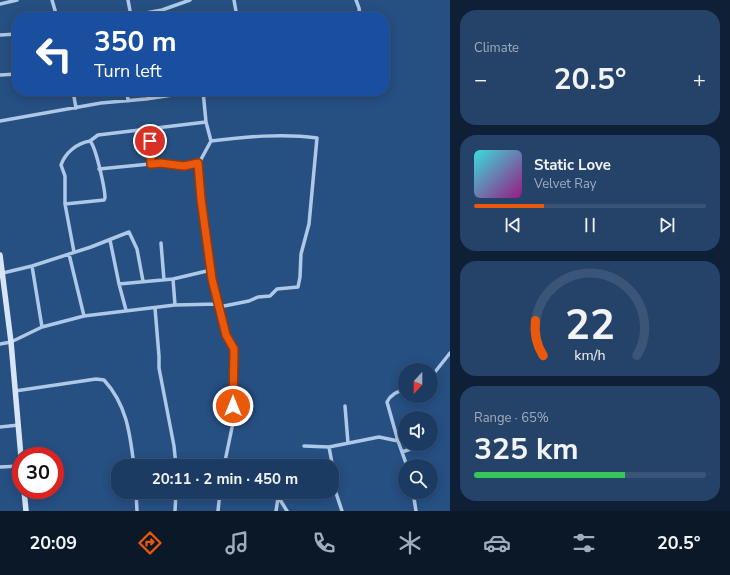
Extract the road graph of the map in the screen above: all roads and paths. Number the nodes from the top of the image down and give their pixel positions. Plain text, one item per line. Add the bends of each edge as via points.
1 (17, 0) edge
2 (52, 0) edge
3 (128, 0) edge
4 (190, 0) edge
5 (234, 0) edge
6 (356, 0) edge
7 (0, 4) edge
8 (56, 12) edge
9 (130, 12) edge
10 (152, 12) edge
11 (236, 12) edge
12 (359, 12) edge
13 (12, 34) edge
14 (0, 35) edge
15 (12, 74) edge
16 (0, 75) edge
17 (74, 96) edge
18 (128, 96) edge
19 (164, 96) edge
20 (203, 96) edge
21 (128, 101) junction
22 (76, 108) junction
23 (0, 121) edge
24 (206, 122) junction
25 (149, 129) junction
26 (211, 140) junction
27 (90, 141) junction
28 (198, 163) junction
29 (151, 164) junction
30 (99, 170) junction
31 (65, 204) junction
32 (110, 240) junction
33 (161, 243) dead end
34 (74, 252) junction
35 (69, 254) junction
36 (0, 255) edge
37 (32, 266) junction
38 (211, 270) junction
39 (3, 273) junction
40 (173, 279) junction
41 (164, 280) junction
42 (143, 281) junction
43 (119, 284) junction
44 (175, 305) junction
45 (218, 306) junction
46 (155, 308) junction
47 (126, 310) junction
48 (84, 316) junction
49 (42, 327) junction
50 (10, 342) junction
51 (0, 344) edge
52 (450, 353) edge
53 (438, 368) edge
54 (15, 391) junction
55 (398, 392) edge
56 (345, 406) dead end
57 (19, 425) junction
58 (0, 426) edge
59 (398, 441) joint
60 (348, 443) junction
61 (304, 446) dead end
62 (20, 447) edge
63 (328, 447) junction
64 (405, 451) edge
65 (402, 452) joint
66 (133, 459) edge
67 (175, 459) edge
68 (225, 459) edge
69 (405, 459) edge
70 (12, 466) edge
71 (0, 467) edge
72 (25, 499) edge
73 (136, 499) edge
74 (176, 499) edge
75 (219, 499) edge
76 (279, 499) edge
77 (280, 499) edge
78 (414, 499) edge
79 (26, 511) edge
80 (137, 511) edge
81 (176, 511) edge
82 (218, 511) edge
83 (276, 511) edge
84 (287, 511) edge
85 (342, 511) edge
86 (416, 511) edge

1 - 7 street
2 - 8 street
3 - 9 street
4 - 10 street
5 - 11 street
6 - 12 street
13 - 14 street
15 - 16 street
17 - 22 street
18 - 21 street
19 - 21 street
20 - 24 street
21 - 22 street
22 - 23 street
24 - 25 street
24 - 26 street
25 - 27 street via 98,135
25 - 29 street
26 - 28 street
26 - 45 street via 243,137 317,138 309,224 301,254 298,287 277,289 270,296 258,297 249,302
27 - 30 street via 96,153
27 - 31 street via 71,150 61,163 65,176
28 - 29 street via 184,166
28 - 38 street
29 - 30 street
30 - 31 street via 106,196 104,200
31 - 34 street
32 - 34 street
32 - 42 street via 129,232 137,249
32 - 43 street
33 - 41 street
34 - 35 street
35 - 37 street
35 - 48 street
36 - 39 main road
37 - 39 street
37 - 49 street
38 - 40 street
38 - 45 street
39 - 50 main road
40 - 41 street
40 - 44 street
41 - 42 street
42 - 43 street
43 - 47 street
44 - 45 street
44 - 46 street
45 - 68 street via 226,335 234,349 234,418
46 - 47 street
46 - 67 street via 159,368
47 - 48 street
48 - 49 street
49 - 50 street
50 - 51 street
50 - 54 main road
52 - 53 street
54 - 57 main road
54 - 66 street via 104,380 125,412
55 - 59 street via 389,397 387,402
56 - 60 street
57 - 58 street
57 - 62 main road
59 - 60 street via 379,437
60 - 63 street
61 - 63 street
63 - 85 street
64 - 65 street
65 - 69 street
70 - 71 street
72 - 79 main road
73 - 80 street
74 - 81 street
75 - 82 street
76 - 83 street
77 - 84 street
78 - 86 street

